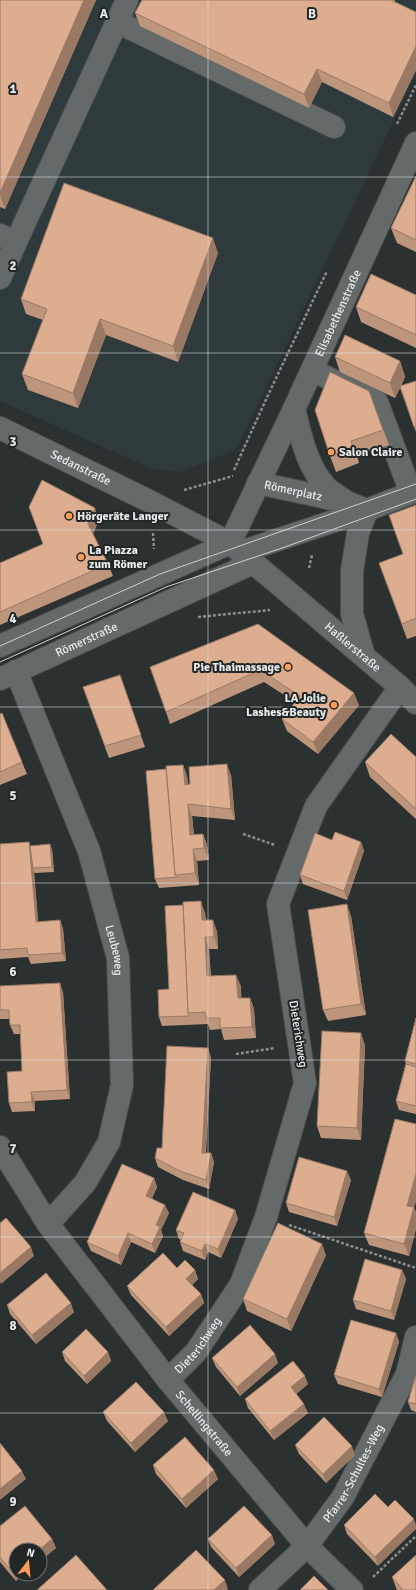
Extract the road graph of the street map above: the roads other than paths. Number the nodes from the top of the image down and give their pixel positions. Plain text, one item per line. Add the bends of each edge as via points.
1 (127, 0) edge
2 (117, 22) junction
3 (334, 127) dead end
4 (416, 143) edge
5 (8, 239) edge
6 (0, 278) edge
7 (312, 370) junction
8 (294, 409) junction
9 (0, 428) edge
10 (258, 483) junction
11 (414, 492) edge
12 (346, 502) junction
13 (367, 510) junction
14 (241, 553) junction
15 (0, 646) edge
16 (364, 656) junction
17 (8, 675) edge
18 (400, 687) junction
19 (416, 703) edge
20 (0, 1148) edge
21 (48, 1224) junction
22 (416, 1337) edge
23 (168, 1380) junction
24 (307, 1546) junction
25 (260, 1590) edge
26 (352, 1590) edge

1 - 2 street
2 - 3 street
2 - 5 street
4 - 7 street, Elisabethenstraße
5 - 6 street
7 - 8 street, Elisabethenstraße
7 - 11 street via 377,402
8 - 10 street, Elisabethenstraße
8 - 12 street, Römerplatz via 305,453 314,470 326,486
9 - 14 street, Sedanstraße via 157,516
10 - 12 street, Römerplatz
10 - 14 street, Römerplatz
11 - 13 street
12 - 13 street, Römerplatz
13 - 14 street
13 - 16 street via 358,533 352,571 352,614
14 - 15 street via 157,565
14 - 16 street, Haßlerstraße
14 - 17 street, Römerstraße via 172,599
16 - 18 street, Haßlerstraße
17 - 21 street, Leubeweg via 89,851 118,958 122,1085 109,1142 85,1183
18 - 19 street, Haßlerstraße
18 - 23 street, Dieterichweg via 316,806 278,904 305,1083 266,1217 241,1284 196,1352
20 - 21 street, Schellingstraße
21 - 23 street, Schellingstraße
22 - 24 street, Pfarrer-Schultes-Weg via 407,1374 347,1490
23 - 24 street, Schellingstraße
24 - 25 street, Pfarrer-Schultes-Weg
24 - 26 street, Schellingstraße

